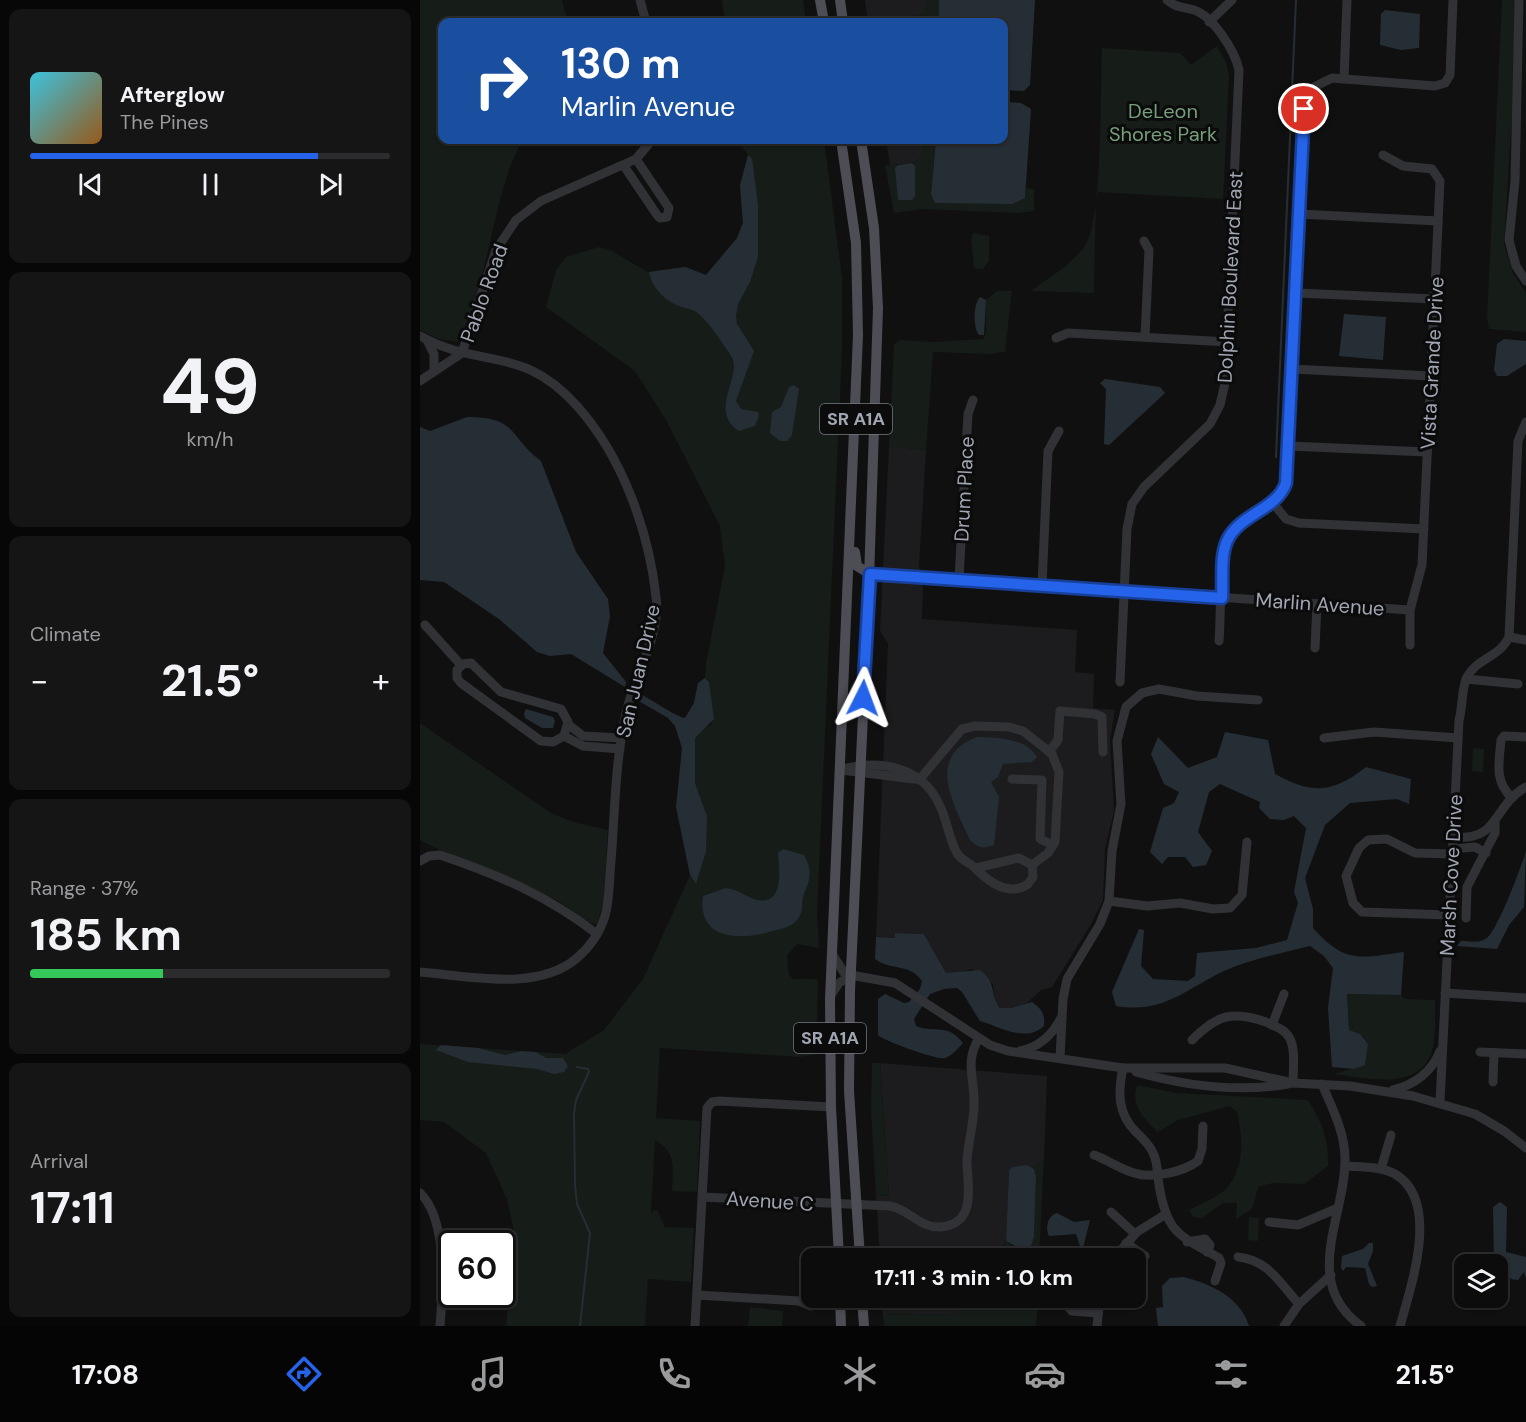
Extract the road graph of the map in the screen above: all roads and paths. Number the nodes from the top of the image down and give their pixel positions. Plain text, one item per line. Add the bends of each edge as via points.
1 (640, 0) edge
2 (820, 0) edge
3 (840, 0) edge
4 (1167, 0) edge
5 (1232, 0) edge
6 (1347, 0) edge
7 (1454, 0) edge
8 (1520, 0) edge
9 (645, 18) edge
10 (823, 18) edge
11 (842, 18) edge
12 (1209, 22) junction
13 (1344, 79) junction
14 (649, 144) edge
15 (841, 144) edge
16 (862, 144) edge
17 (1521, 145) edge
18 (1383, 155) dead end
19 (636, 159) junction
20 (624, 166) junction
21 (1299, 214) junction
22 (1438, 221) junction
23 (1144, 241) dead end
24 (1526, 281) edge
25 (1296, 293) junction
26 (1435, 299) junction
27 (1145, 337) junction
28 (423, 338) edge
29 (1056, 338) dead end
30 (1228, 342) junction
31 (462, 353) junction
32 (1292, 369) junction
33 (434, 370) junction
34 (1431, 376) junction
35 (420, 381) edge
36 (973, 400) dead end
37 (1526, 422) edge
38 (1059, 431) dead end
39 (1289, 446) junction
40 (1427, 452) junction
41 (854, 460) junction
42 (1272, 502) junction
43 (1424, 529) junction
44 (870, 574) junction
45 (959, 579) junction
46 (1042, 585) junction
47 (1124, 590) junction
48 (848, 598) junction
49 (1222, 598) junction
50 (1317, 604) junction
51 (1410, 610) junction
52 (425, 626) dead end
53 (1509, 637) junction
54 (1526, 640) edge
55 (1219, 641) dead end
56 (1410, 645) dead end
57 (1315, 648) dead end
58 (461, 665) junction
59 (1466, 679) junction
60 (1120, 682) dead end
61 (1518, 684) dead end
62 (501, 692) junction
63 (1258, 700) dead end
64 (490, 705) junction
65 (569, 725) junction
66 (564, 736) junction
67 (1526, 737) edge
68 (1324, 738) dead end
69 (1458, 738) junction
70 (591, 742) junction
71 (620, 744) junction
72 (1049, 752) junction
73 (1103, 752) dead end
74 (859, 769) junction
75 (840, 770) junction
76 (1012, 779) dead end
77 (919, 780) junction
78 (1526, 787) edge
79 (1512, 798) junction
80 (1495, 820) junction
81 (1453, 837) junction
82 (1477, 837) junction
83 (1247, 842) dead end
84 (1053, 845) junction
85 (1476, 848) junction
86 (1452, 852) junction
87 (1486, 853) junction
88 (420, 861) edge
89 (1032, 865) junction
90 (976, 868) junction
91 (1109, 901) junction
92 (1449, 915) junction
93 (1466, 918) dead end
94 (597, 934) junction
95 (832, 954) junction
96 (420, 972) edge
97 (850, 976) junction
98 (1445, 993) junction
99 (1284, 994) dead end
100 (830, 996) junction
101 (1526, 998) edge
102 (1062, 1016) junction
103 (1272, 1025) junction
104 (979, 1038) junction
105 (1192, 1040) dead end
106 (1443, 1043) junction
107 (1016, 1052) junction
108 (1480, 1052) dead end
109 (1494, 1053) junction
110 (1526, 1054) edge
111 (1060, 1058) junction
112 (1123, 1068) junction
113 (1493, 1082) dead end
114 (1293, 1083) junction
115 (1322, 1084) junction
116 (1388, 1091) junction
117 (1440, 1102) junction
118 (831, 1107) junction
119 (1203, 1125) dead end
120 (1391, 1135) dead end
121 (1526, 1148) edge
122 (1094, 1155) dead end
123 (1345, 1166) junction
124 (1382, 1169) junction
125 (1157, 1175) junction
126 (420, 1193) edge
127 (702, 1197) junction
128 (837, 1206) junction
129 (856, 1206) junction
130 (1338, 1208) junction
131 (1111, 1212) dead end
132 (1166, 1214) junction
133 (1269, 1222) dead end
134 (1135, 1234) junction
135 (1126, 1243) junction
136 (839, 1248) edge
137 (859, 1248) edge
138 (1122, 1248) edge
139 (1133, 1248) edge
140 (1238, 1257) dead end
141 (1331, 1275) junction
142 (1215, 1281) dead end
143 (697, 1295) junction
144 (801, 1302) edge
145 (1299, 1304) junction
146 (840, 1308) edge
147 (863, 1308) edge
148 (1069, 1308) edge
149 (1099, 1308) edge
150 (1098, 1313) junction
151 (440, 1326) edge
152 (695, 1326) edge
153 (841, 1326) edge
154 (864, 1326) edge
155 (1097, 1326) edge
156 (1284, 1326) edge
157 (1361, 1326) edge
158 (1400, 1326) edge

1 - 9 street
2 - 10 main road
3 - 11 main road
4 - 12 street via 1174,6 1200,13
5 - 12 street
6 - 13 street
7 - 13 street via 1450,75 1445,84
8 - 17 street
12 - 30 street, Dolphin Boulevard East via 1230,46 1239,70
13 - 21 street via 1320,82 1306,100
14 - 19 street, Pablo Road
15 - 41 main road, SR A1A via 858,282
16 - 44 main road, SR A1A via 874,228 878,308
17 - 24 street via 1509,240 1511,253
18 - 22 street, Vista Grande Drive via 1403,166 1436,171 1440,181
19 - 20 street, Pablo Road
19 - 20 street via 669,208 667,217 657,215
20 - 31 street, Pablo Road via 541,201 516,220 496,250
21 - 22 street
21 - 25 street
22 - 26 street, Vista Grande Drive
23 - 27 street via 1149,250
25 - 26 street
25 - 32 street
26 - 34 street, Vista Grande Drive
27 - 29 street via 1068,333
27 - 30 street
28 - 31 street, San Juan Drive
28 - 33 street, Pablo Road via 434,354
30 - 47 street, Dolphin Boulevard East via 1224,391 1213,418 1132,504
31 - 33 street, Pablo Road
31 - 71 street, San Juan Drive via 510,361 552,381 592,424 623,479 646,545 657,598 650,642 627,707
32 - 34 street
32 - 39 street
33 - 35 street, Pablo Road
34 - 40 street, Vista Grande Drive
36 - 45 street, Drum Place via 968,414
37 - 53 street via 1518,441
38 - 46 street via 1048,451
39 - 40 street
39 - 42 street via 1286,483
40 - 43 street, Vista Grande Drive
41 - 44 main road via 858,478 854,556 857,566
41 - 48 main road, SR A1A
42 - 43 street via 1286,519 1299,523
42 - 49 street via 1246,519 1226,542
43 - 51 street, Vista Grande Drive via 1422,565
44 - 45 street, Marlin Avenue
44 - 48 main road via 853,585
44 - 74 main road, SR A1A
45 - 46 street, Marlin Avenue
46 - 47 street, Marlin Avenue
47 - 49 street, Marlin Avenue
47 - 60 street, Dolphin Boulevard East
48 - 75 main road, SR A1A
49 - 50 street, Marlin Avenue
49 - 55 street
50 - 51 street, Marlin Avenue
50 - 57 street
51 - 56 street, Vista Grande Drive
52 - 58 street
53 - 54 street
53 - 59 street via 1501,650 1475,667
58 - 62 street via 474,664
58 - 64 street via 459,681
59 - 61 street
59 - 69 street, Marsh Cove Drive
62 - 64 street
62 - 65 street via 559,707 567,715
63 - 91 street via 1159,689 1142,693 1126,707 1117,741 1121,804 1112,851
64 - 66 street via 541,741 551,743
65 - 66 street
65 - 70 street
66 - 70 street via 578,744
67 - 79 street via 1504,736 1501,740 1499,778 1503,790
68 - 69 street via 1374,732
69 - 81 street, Marsh Cove Drive
70 - 71 street
71 - 94 street, San Juan Drive via 607,905
72 - 73 street via 1058,740 1060,711 1102,717
72 - 77 street via 1016,728 968,727 953,737
72 - 84 street via 1059,772
74 - 75 street
74 - 77 street
74 - 97 main road, SR A1A
75 - 95 main road, SR A1A
76 - 84 street via 1042,780 1040,839
77 - 90 street via 939,802 959,858
78 - 79 street
79 - 80 street
80 - 82 street
80 - 87 street via 1495,833
81 - 82 street
81 - 86 street, Marsh Cove Drive
82 - 85 street
83 - 91 street via 1242,895 1230,908
84 - 89 street
85 - 86 street
85 - 87 street
86 - 92 street, Marsh Cove Drive
86 - 92 street via 1415,853 1387,839 1374,838 1359,848 1346,876 1353,903 1362,912
87 - 93 street via 1467,887
88 - 94 street via 440,855 522,888 552,901
89 - 90 street via 1025,859 1015,859
89 - 90 street via 1031,881 1018,888 990,882
91 - 102 street via 1067,979
92 - 98 street, Marsh Cove Drive
94 - 96 street, San Juan Drive via 573,962 542,977
95 - 97 street via 842,971
95 - 100 main road, SR A1A
97 - 100 street
97 - 104 street via 886,980 913,993
97 - 129 main road, SR A1A via 849,1091
98 - 101 street
98 - 106 street, Marsh Cove Drive
99 - 103 street
100 - 118 main road, SR A1A
102 - 107 street via 1041,1043
102 - 111 street
103 - 105 street via 1245,1016 1224,1017 1209,1023
103 - 114 street via 1285,1032 1291,1041
104 - 107 street
104 - 129 street, Avenue C via 970,1062 974,1105 967,1161 970,1197 963,1215 949,1225 933,1227 898,1208
106 - 116 street, Marsh Cove Drive via 1424,1074 1408,1085
106 - 117 street, Marsh Cove Drive
107 - 111 street
108 - 109 street
109 - 110 street
109 - 113 street
111 - 112 street
112 - 114 street via 1205,1066
112 - 114 street via 1200,1086 1241,1088
112 - 125 street via 1119,1092 1122,1112 1153,1152
114 - 115 street
115 - 116 street
115 - 123 street via 1340,1129
116 - 117 street
117 - 121 street via 1490,1122
118 - 127 street via 712,1102 706,1112
118 - 128 main road, SR A1A
119 - 125 street via 1198,1161
120 - 124 street
122 - 125 street via 1135,1174
123 - 124 street
123 - 130 street
124 - 158 street via 1408,1186 1419,1212 1416,1265
125 - 132 street
126 - 151 street via 430,1203 438,1232
127 - 128 street, Avenue C
127 - 143 street
128 - 129 street, Avenue C
128 - 136 main road, SR A1A
129 - 137 main road, SR A1A
130 - 133 street via 1298,1225
130 - 141 street via 1330,1238
131 - 134 street
132 - 134 street
132 - 142 street via 1187,1242 1219,1258
134 - 135 street
135 - 138 street
135 - 139 street
140 - 145 street via 1265,1266
141 - 145 street
141 - 157 street via 1339,1302
143 - 144 street
143 - 152 street
145 - 156 street
146 - 153 main road
147 - 154 main road
148 - 150 street
149 - 150 street
150 - 155 street

